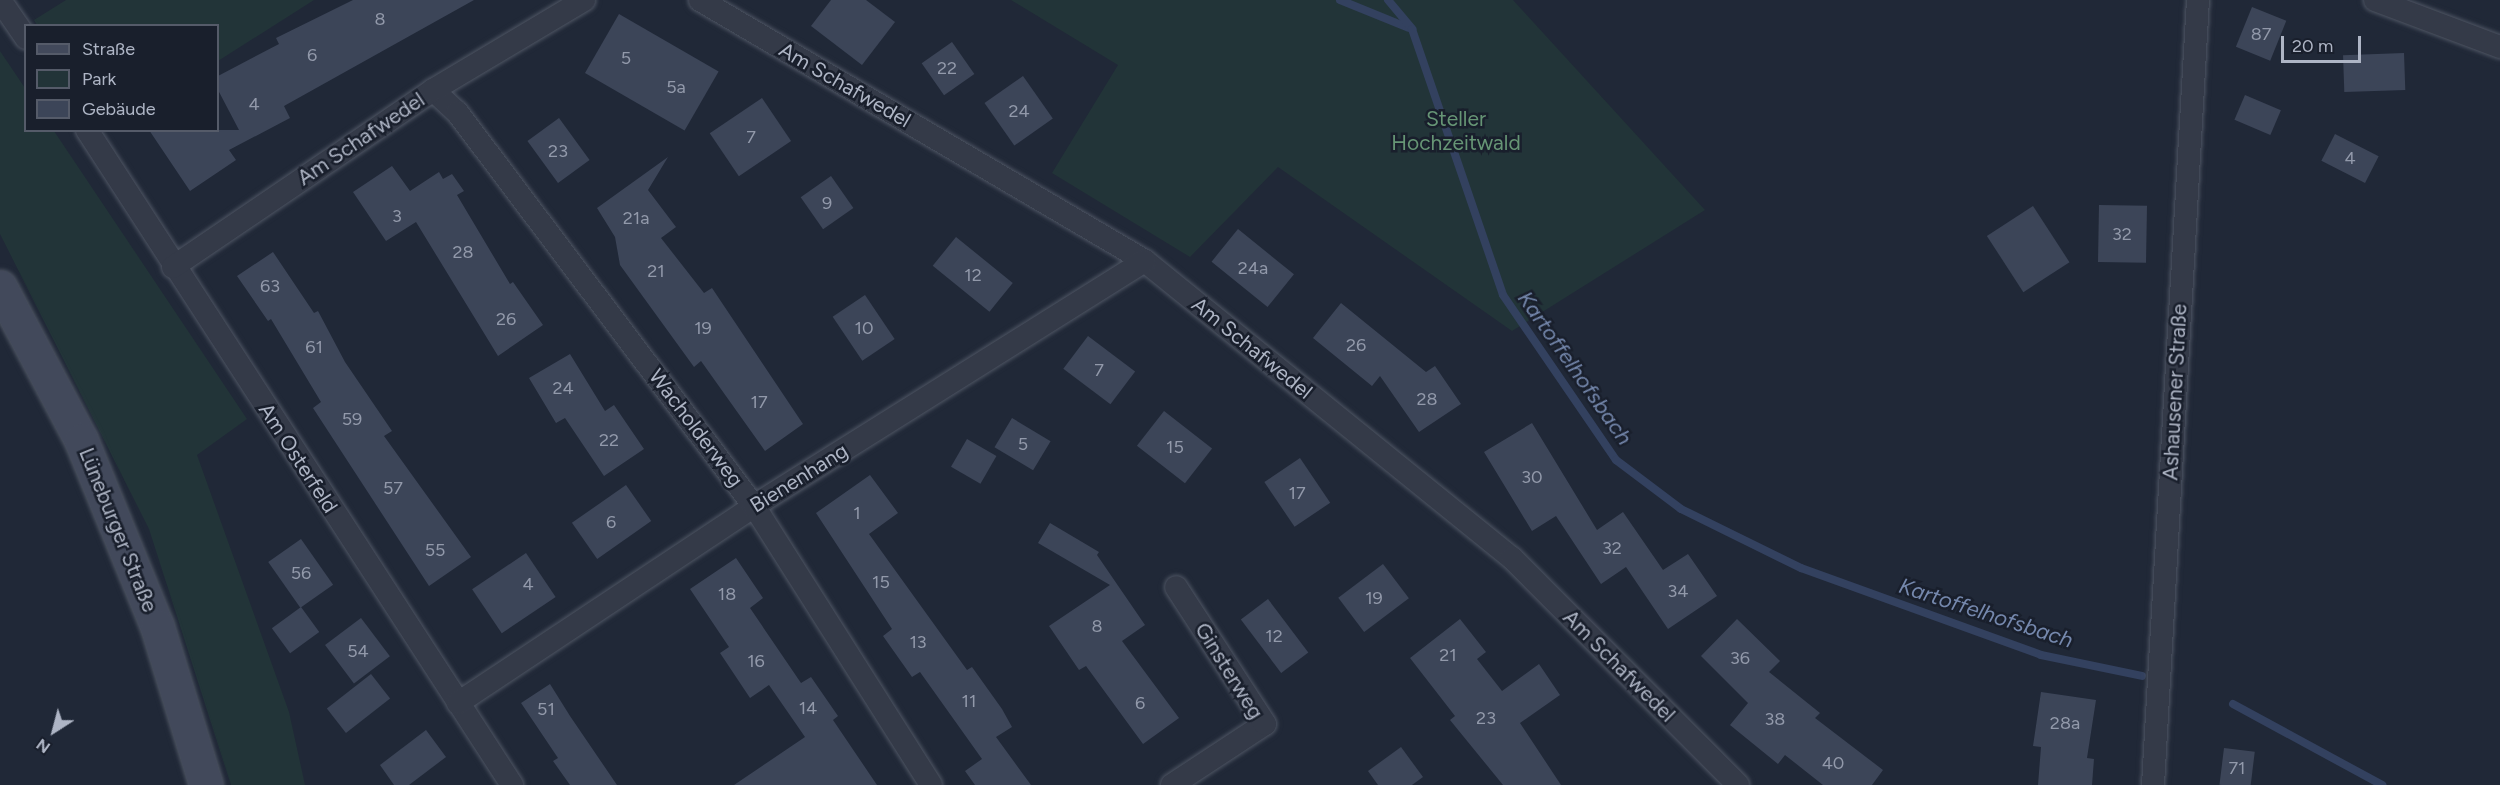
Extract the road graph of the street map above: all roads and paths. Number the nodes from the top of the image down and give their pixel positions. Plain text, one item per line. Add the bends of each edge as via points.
1 (0, 0) edge
2 (584, 0) edge
3 (700, 0) edge
4 (2198, 0) edge
5 (2375, 0) edge
6 (24, 35) edge
7 (2500, 47) edge
8 (433, 90) junction
9 (88, 132) edge
10 (1145, 261) junction
11 (173, 267) junction
12 (0, 287) edge
13 (754, 506) junction
14 (1176, 587) dead end
15 (458, 703) junction
16 (206, 785) edge
17 (512, 785) edge
18 (931, 785) edge
19 (1172, 785) edge
20 (1738, 785) edge
21 (2153, 785) edge

1 - 6 street
2 - 8 street, Am Schafwedel
3 - 10 street, Am Schafwedel
4 - 21 street, Ashausener Straße
5 - 7 street
8 - 11 street, Am Schafwedel
8 - 13 street, Wacholderweg via 457,112
9 - 11 street, Am Osterfeld
10 - 13 street, Bienenhang
10 - 20 street, Am Schafwedel via 1512,558
11 - 15 street, Am Osterfeld
12 - 16 main road, Lüneburger Straße via 81,440 157,626
13 - 15 street, Bienenhang
13 - 18 street, Wacholderweg
14 - 19 street, Ginsterweg via 1265,724
15 - 17 street, Am Osterfeld

